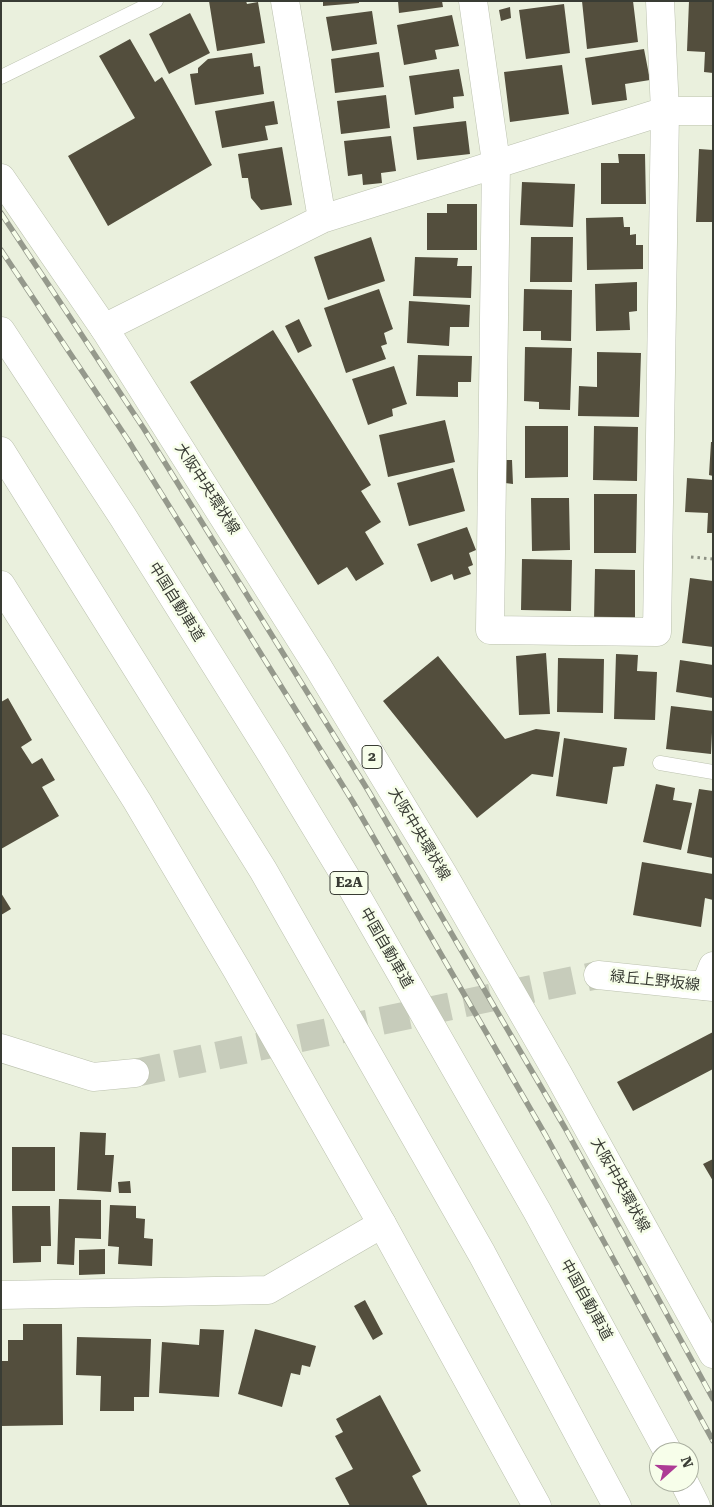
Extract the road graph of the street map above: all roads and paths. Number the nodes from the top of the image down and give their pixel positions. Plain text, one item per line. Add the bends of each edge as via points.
1 (156, 1) edge
2 (285, 1) edge
3 (473, 1) edge
4 (660, 1) edge
5 (1, 77) edge
6 (665, 111) junction
7 (713, 111) edge
8 (496, 162) junction
9 (1, 178) edge
10 (322, 219) junction
11 (104, 328) junction
12 (1, 331) edge
13 (1, 452) edge
14 (684, 556) dead end
15 (713, 560) edge
16 (1, 585) edge
17 (660, 763) dead end
18 (713, 772) edge
19 (598, 976) tunnel mouth
20 (710, 980) edge
21 (1, 1048) edge
22 (135, 1073) tunnel mouth
23 (382, 1224) junction
24 (1, 1296) edge
25 (713, 1354) edge
26 (663, 1442) edge
27 (689, 1492) edge
28 (537, 1506) edge
29 (617, 1506) edge
30 (696, 1506) edge

1 - 5 lane
2 - 10 main road
3 - 8 main road
4 - 6 main road
6 - 7 main road
6 - 8 main road
6 - 8 main road via 657,632 490,630
8 - 10 main road
9 - 11 main road, 大阪中央環状線 / 2
10 - 11 main road
11 - 25 main road, 大阪中央環状線 / 2 via 248,553 443,874
12 - 26 main road, 中国自動車道 / E2A via 123,517 317,829 537,1211
13 - 29 main road via 263,870 482,1254
14 - 15 path
16 - 23 main road via 142,810
17 - 18 lane
19 - 20 main road, 緑丘上野坂線
21 - 22 main road via 93,1077
23 - 24 main road via 268,1290
23 - 28 main road
27 - 30 main road

